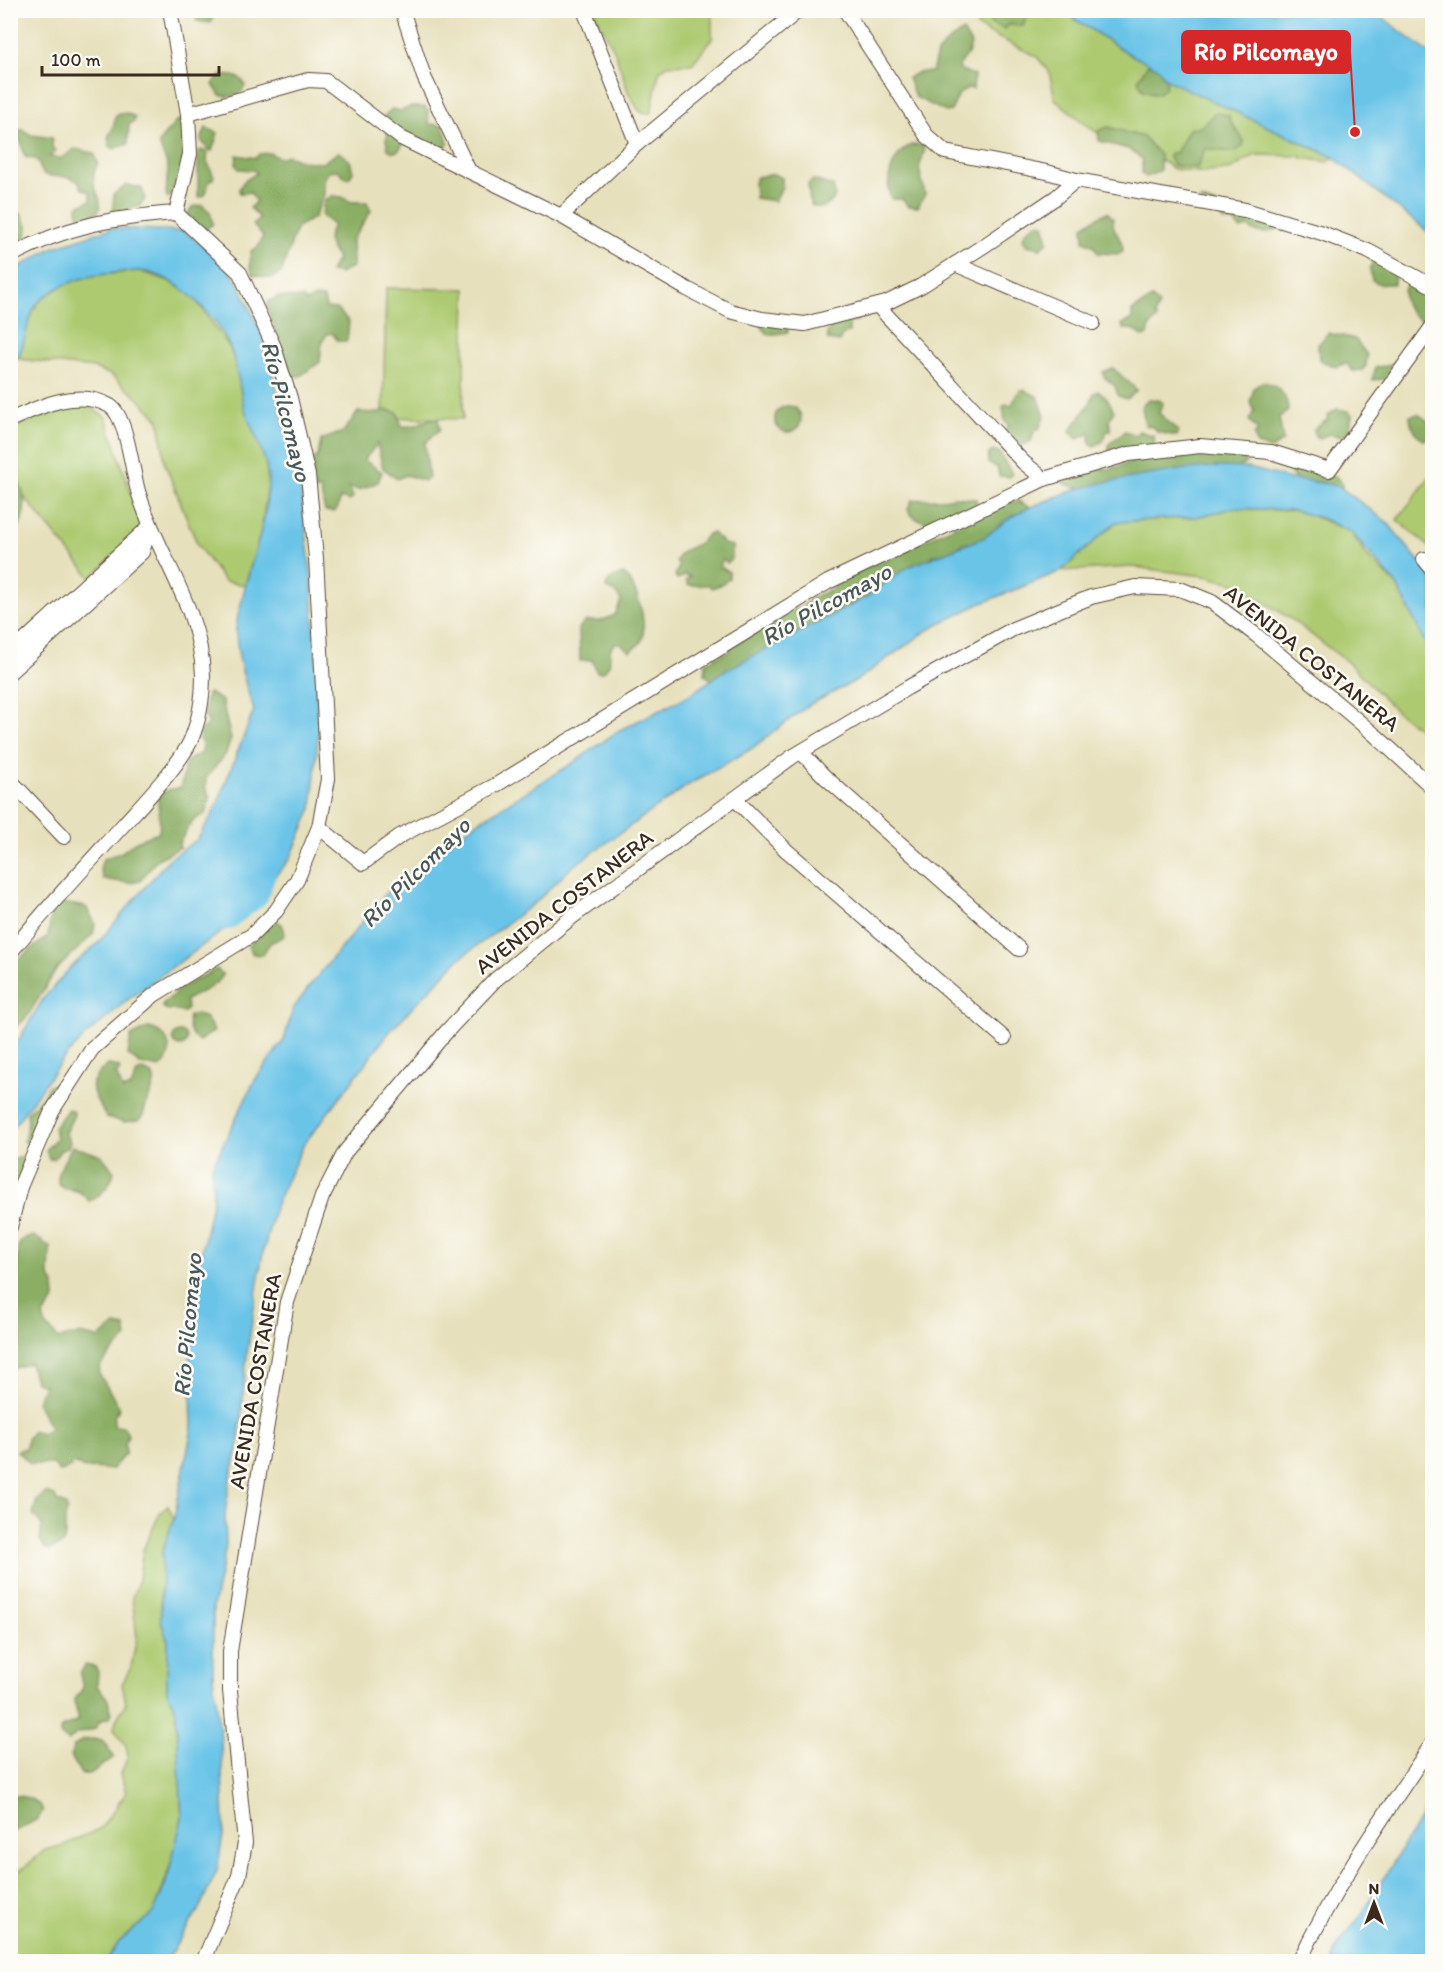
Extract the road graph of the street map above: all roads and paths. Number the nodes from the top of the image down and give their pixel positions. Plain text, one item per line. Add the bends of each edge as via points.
1 (170, 10) edge
2 (402, 10) edge
3 (584, 10) edge
4 (799, 10) edge
5 (845, 10) edge
6 (188, 114) junction
7 (637, 144) junction
8 (469, 171) junction
9 (1076, 180) junction
10 (176, 213) junction
11 (561, 216) junction
12 (10, 255) edge
13 (955, 264) junction
14 (1432, 286) edge
15 (878, 306) junction
16 (1093, 323) dead end
17 (1432, 327) edge
18 (10, 420) edge
19 (1044, 479) junction
20 (150, 527) junction
21 (10, 654) edge
22 (10, 672) edge
23 (801, 752) junction
24 (10, 780) edge
25 (1432, 787) edge
26 (735, 799) junction
27 (319, 826) junction
28 (64, 837) dead end
29 (1019, 949) dead end
30 (10, 953) edge
31 (1004, 1038) dead end
32 (10, 1227) edge
33 (1432, 1744) edge
34 (203, 1962) edge
35 (1299, 1962) edge

1 - 6 street
2 - 8 street via 424,77
3 - 7 street
4 - 7 street
5 - 9 street via 926,135 945,152
6 - 8 street via 308,80 326,81 401,138
6 - 10 street via 190,154
7 - 11 street
8 - 11 street
9 - 13 street
9 - 14 street via 1245,210 1288,222 1368,251
10 - 12 street via 106,220 65,231
10 - 27 street via 240,273 251,293 274,346 308,475 328,779
11 - 15 street via 730,311 805,324
13 - 15 street via 921,286
13 - 16 street
15 - 19 street via 1023,462
17 - 19 street via 1329,470 1271,452 1200,446 1129,454
18 - 20 street via 61,401 89,398 112,407 123,426
19 - 27 street via 828,582 496,785 400,836 363,863
20 - 21 street
20 - 22 street via 142,552
20 - 30 street via 182,591 198,645 203,675 200,711 190,743 150,795
23 - 25 street, AVENIDA COSTANERA via 1013,629 1091,597 1135,587 1180,589 1212,602 1256,635
23 - 26 street, AVENIDA COSTANERA
23 - 29 street
24 - 28 street
26 - 31 street via 786,850
26 - 34 street, AVENIDA COSTANERA via 572,917 495,980 345,1152 322,1197 287,1302 230,1651 230,1691 245,1843 239,1876
27 - 32 street via 297,880 276,911 252,935 154,995 92,1049 52,1110 20,1187
33 - 35 street via 1368,1837

